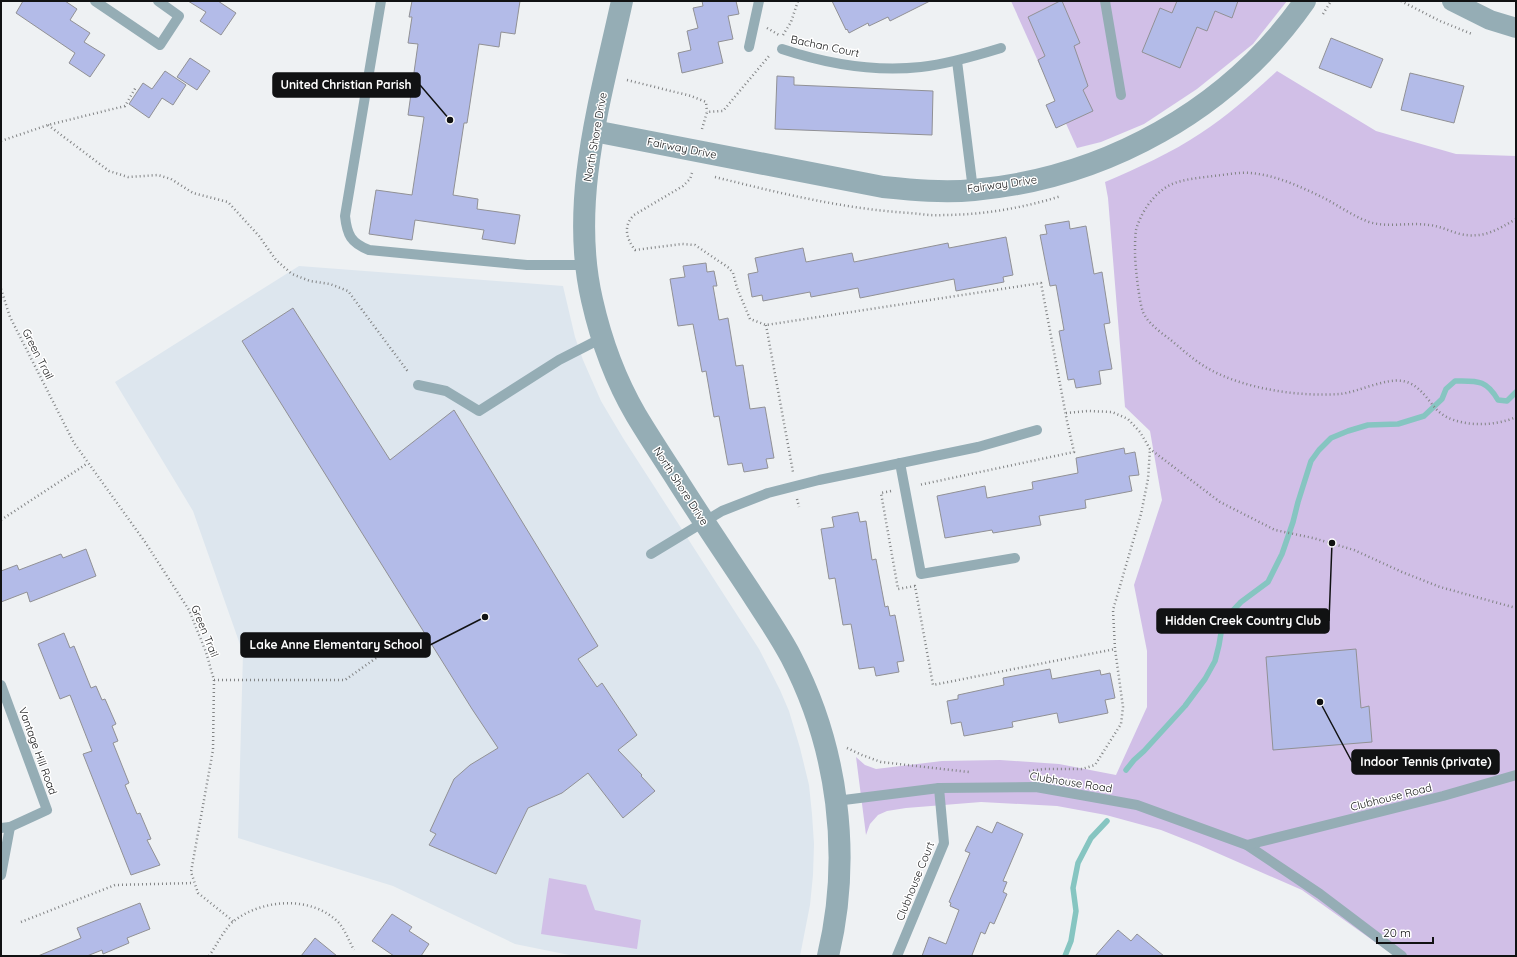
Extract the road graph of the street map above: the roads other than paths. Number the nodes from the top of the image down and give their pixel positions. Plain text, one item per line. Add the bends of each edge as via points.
1 (95, 1) edge
2 (158, 1) edge
3 (381, 1) edge
4 (622, 1) edge
5 (759, 1) edge
6 (1305, 1) edge
7 (1452, 1) edge
8 (1107, 2) edge
9 (1516, 28) edge
10 (749, 47) dead end
11 (1001, 48) dead end
12 (782, 49) dead end
13 (957, 61) junction
14 (1121, 95) dead end
15 (594, 131) junction
16 (973, 190) junction
17 (586, 265) junction
18 (602, 338) junction
19 (418, 385) road end
20 (1037, 430) dead end
21 (900, 463) junction
22 (703, 522) junction
23 (651, 554) dead end
24 (1015, 558) dead end
25 (1, 685) edge
26 (1516, 775) edge
27 (940, 788) junction
28 (836, 802) junction
29 (5, 828) edge
30 (1247, 845) junction
31 (1, 875) edge
32 (828, 956) edge
33 (897, 956) edge
34 (1402, 956) edge

1 - 2 lane via 160,45 179,16
3 - 17 lane via 345,216 346,229 352,239 370,250 527,265
4 - 15 street, North Shore Drive
5 - 10 lane
6 - 16 street, Fairway Drive via 1261,55 1228,86 1191,114 1145,141 1100,161 1054,176
7 - 9 street via 1490,20
8 - 14 lane
11 - 13 lane, Bachan Court
12 - 13 lane, Bachan Court via 844,65 894,69
13 - 16 lane
15 - 16 street, Fairway Drive via 869,184 920,190
15 - 17 street, North Shore Drive via 584,214
17 - 18 street, North Shore Drive via 591,298
18 - 19 lane via 554,364 479,411 446,391
18 - 22 street, North Shore Drive via 634,412
20 - 21 lane via 978,447
21 - 22 lane via 795,486 745,501
21 - 24 lane via 921,574
22 - 23 lane
22 - 28 street, North Shore Drive via 791,657 810,698 824,741
25 - 29 lane, Vantage Hill Road via 47,810
26 - 30 lane, Clubhouse Road
27 - 28 lane, Clubhouse Road
27 - 30 lane, Clubhouse Road via 1036,787 1137,805
27 - 33 lane, Clubhouse Court via 944,843
28 - 32 street, North Shore Drive via 840,871 836,914
29 - 31 lane, Vantage Hill Road
30 - 34 lane, Clubhouse Road via 1320,894

